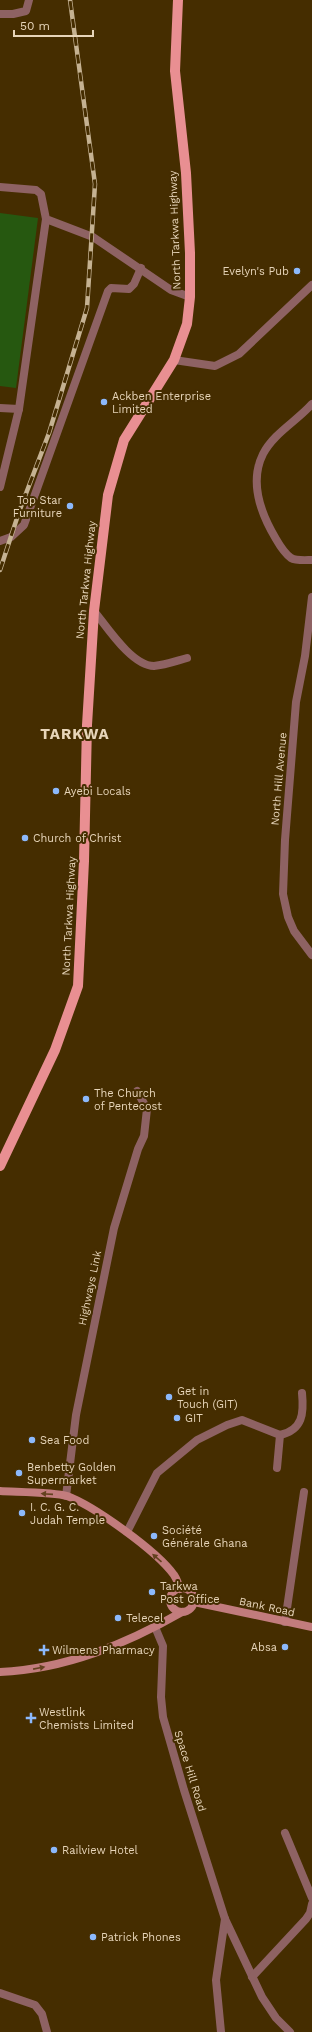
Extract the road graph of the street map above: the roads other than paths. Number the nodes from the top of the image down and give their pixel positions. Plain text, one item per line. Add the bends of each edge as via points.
1 (29, 0) edge
2 (178, 0) edge
3 (0, 14) edge
4 (0, 187) edge
5 (46, 219) junction
6 (141, 268) junction
7 (312, 285) edge
8 (190, 297) junction
9 (174, 360) junction
10 (312, 404) edge
11 (0, 408) edge
12 (19, 408) junction
13 (0, 487) edge
14 (0, 541) edge
15 (312, 560) edge
16 (312, 597) edge
17 (94, 611) junction
18 (187, 658) dead end
19 (312, 955) edge
20 (137, 1091) dead end
21 (0, 1166) edge
22 (302, 1393) dead end
23 (280, 1435) junction
24 (276, 1468) dead end
25 (0, 1491) edge
26 (304, 1492) dead end
27 (66, 1496) junction
28 (127, 1532) junction
29 (180, 1589) junction
30 (194, 1602) junction
31 (182, 1612) junction
32 (285, 1622) junction
33 (155, 1627) junction
34 (312, 1628) edge
35 (0, 1672) edge
36 (285, 1833) dead end
37 (312, 1898) edge
38 (312, 1904) edge
39 (225, 1919) junction
40 (252, 1977) junction
41 (0, 1993) edge
42 (47, 2032) edge
43 (221, 2032) edge
44 (290, 2032) edge

1 - 3 street via 26,11
2 - 8 main road, North Tarkwa Highway via 175,70 186,173
4 - 5 street via 36,190 41,194
5 - 6 street via 93,237
5 - 12 street
6 - 8 street via 171,290
6 - 14 street via 129,289 111,288 108,291 24,525 11,537
7 - 9 street via 239,354 215,366
8 - 9 main road, North Tarkwa Highway via 187,324
9 - 17 main road, North Tarkwa Highway via 124,440 108,495
10 - 15 street via 275,438 263,454 258,472 261,508 270,530 284,552 292,559
11 - 12 street
12 - 13 street
16 - 19 street, North Hill Avenue via 296,702 283,894 291,924
17 - 18 street via 125,649 142,664 153,666
17 - 21 main road, North Tarkwa Highway via 87,725 78,986 55,1050
20 - 27 street, Highways Link via 147,1109 144,1136 116,1221 109,1251 76,1415
22 - 23 street via 302,1420 295,1429
23 - 24 street
23 - 28 street via 242,1420 227,1424 197,1440 156,1473
27 -> 25 street
26 - 32 street
27 - 28 street
29 -> 28 street via 175,1576 162,1561
29 - 30 street via 189,1590
29 - 31 street via 173,1594 171,1602 175,1609
30 - 31 street via 188,1611
30 - 32 street, Bank Road
31 - 33 street
32 - 34 street, Bank Road
35 -> 33 street via 24,1670 84,1657 123,1643
33 - 39 street, Space Hill Road via 163,1646 163,1717
36 - 37 street
38 - 40 street via 306,1919
39 - 40 street, Space Hill Road
39 - 43 street via 216,1980
40 - 44 street, Space Hill Road via 276,2018
41 - 42 street via 35,2005 42,2014

